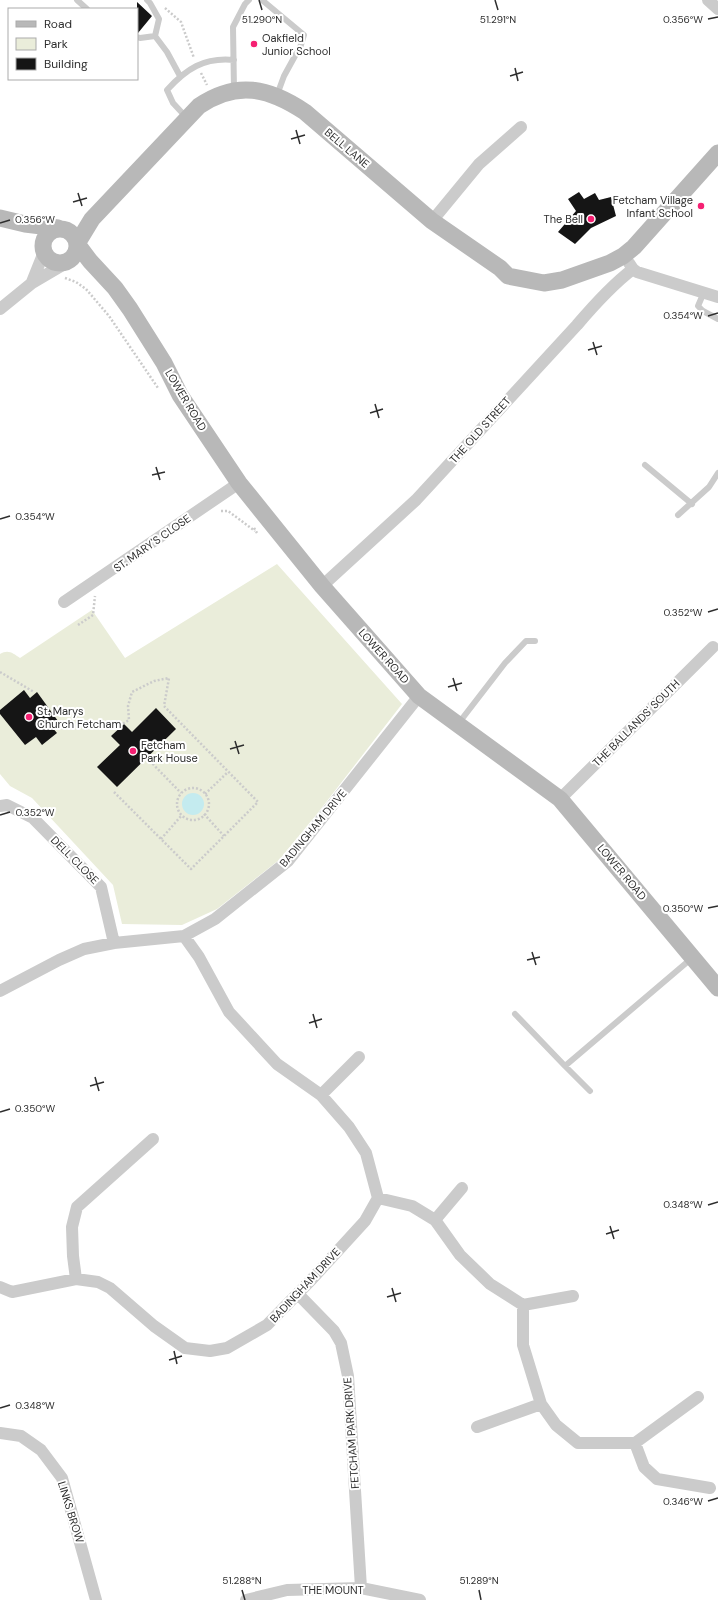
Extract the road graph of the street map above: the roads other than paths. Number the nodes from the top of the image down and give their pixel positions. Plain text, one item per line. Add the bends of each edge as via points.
1 (77, 0) edge
2 (147, 0) edge
3 (249, 0) edge
4 (262, 0) edge
5 (708, 0) edge
6 (86, 8) edge
7 (718, 9) edge
8 (155, 36) junction
9 (138, 37) edge
10 (234, 60) junction
11 (180, 76) junction
12 (234, 90) junction
13 (277, 96) junction
14 (187, 118) junction
15 (521, 127) dead end
16 (718, 154) edge
17 (2, 219) edge
18 (92, 219) junction
19 (432, 221) junction
20 (61, 228) junction
21 (78, 244) junction
22 (44, 251) junction
23 (67, 262) junction
24 (628, 262) junction
25 (104, 275) junction
26 (32, 283) junction
27 (704, 292) junction
28 (718, 297) edge
29 (0, 309) edge
30 (718, 319) edge
31 (645, 465) dead end
32 (718, 473) edge
33 (239, 482) junction
34 (692, 504) junction
35 (678, 515) dead end
36 (322, 586) junction
37 (64, 602) dead end
38 (535, 641) dead end
39 (713, 647) dead end
40 (419, 696) junction
41 (458, 724) junction
42 (560, 799) junction
43 (0, 806) edge
44 (184, 936) junction
45 (114, 943) junction
46 (693, 957) junction
47 (718, 988) edge
48 (0, 991) edge
49 (515, 1014) dead end
50 (359, 1057) dead end
51 (565, 1066) junction
52 (590, 1092) dead end
53 (320, 1095) junction
54 (153, 1139) dead end
55 (462, 1188) dead end
56 (378, 1198) junction
57 (435, 1220) junction
58 (76, 1279) junction
59 (0, 1287) edge
60 (298, 1294) junction
61 (573, 1296) dead end
62 (523, 1305) junction
63 (698, 1397) dead end
64 (541, 1404) junction
65 (477, 1427) dead end
66 (0, 1433) edge
67 (635, 1443) junction
68 (710, 1488) dead end
69 (360, 1588) junction
70 (96, 1600) edge
71 (246, 1600) edge
72 (420, 1600) edge

1 - 6 lane
2 - 8 lane via 159,19
3 - 10 lane via 233,27
4 - 13 lane via 304,35
5 - 7 street
8 - 9 lane
8 - 11 lane
10 - 11 lane via 222,59 200,64
10 - 12 lane
11 - 14 lane via 167,90 174,104
12 - 13 street, BELL LANE via 247,89
12 - 14 street, BELL LANE via 213,96
13 - 19 street, BELL LANE via 305,112
14 - 18 street, BELL LANE
15 - 19 street via 479,164
16 - 24 street, BELL LANE via 649,232
17 - 20 street, LOWER ROAD
17 - 22 street, LOWER ROAD via 29,235
18 - 20 street, BELL LANE
18 - 21 street, BELL LANE
19 - 24 street, BELL LANE via 508,276 525,280 544,283 562,280 610,264
20 - 21 street, LOWER ROAD via 73,234
20 - 22 street via 48,233
21 - 23 street via 75,255
21 - 25 street, LOWER ROAD
22 - 23 street, LOWER ROAD via 55,263
22 - 26 street
23 - 25 street, LOWER ROAD via 83,265
23 - 26 street
24 - 27 street via 653,277
24 - 36 street, THE OLD STREET via 621,278 416,500
25 - 33 street, LOWER ROAD via 146,332 180,395
26 - 29 street
27 - 28 street
27 - 30 lane via 698,306 703,312
31 - 34 lane
32 - 34 lane via 709,487
33 - 36 street, LOWER ROAD
33 - 37 street, ST. MARY'S CLOSE
34 - 35 lane
36 - 40 street, LOWER ROAD
38 - 41 lane via 526,641 505,663
39 - 42 street, THE BALLANDS' SOUTH
40 - 41 street, LOWER ROAD
40 - 44 street, BADINGHAM DRIVE via 288,861 215,919
41 - 42 street, LOWER ROAD
42 - 46 street, LOWER ROAD
43 - 45 street, DELL CLOSE via 7,805 33,818 101,887
44 - 45 street, BADINGHAM DRIVE
44 - 53 street via 199,957 229,1012 277,1064
45 - 48 street, BADINGHAM DRIVE via 84,949
46 - 47 street, LOWER ROAD
46 - 51 lane
49 - 51 lane
50 - 53 street
51 - 52 lane
53 - 56 street via 349,1128 366,1153
54 - 58 street via 77,1207 72,1227
55 - 57 street
56 - 57 street via 412,1206
56 - 60 street, BADINGHAM DRIVE via 365,1221
57 - 62 street via 460,1255 490,1284
58 - 59 street, BADINGHAM DRIVE via 12,1292
58 - 60 street, BADINGHAM DRIVE via 98,1282 110,1288 154,1326 185,1348 210,1351 227,1348 267,1325
60 - 69 street, FETCHAM PARK DRIVE via 334,1331 341,1343 348,1376
61 - 62 street
62 - 64 street via 524,1345
63 - 67 street
64 - 65 street
64 - 67 street via 556,1425 578,1443
66 - 70 street, LINKS BROW via 21,1436 42,1450 62,1478
67 - 68 street via 644,1466 657,1479
69 - 71 street, THE MOUNT via 287,1590
69 - 72 street, THE MOUNT

